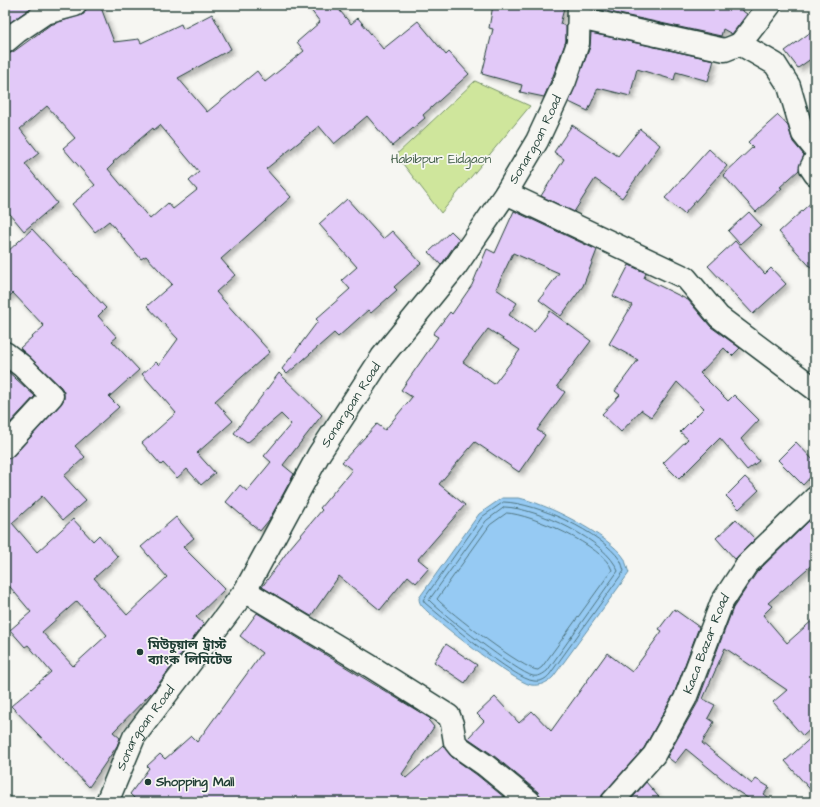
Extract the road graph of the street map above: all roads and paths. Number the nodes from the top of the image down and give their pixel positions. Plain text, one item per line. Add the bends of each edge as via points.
1 (76, 5) edge
2 (770, 5) edge
3 (579, 12) edge
4 (5, 42) edge
5 (740, 44) junction
6 (815, 149) edge
7 (815, 160) edge
8 (815, 174) edge
9 (506, 193) junction
10 (5, 353) edge
11 (815, 389) edge
12 (5, 448) edge
13 (815, 498) edge
14 (246, 591) junction
15 (107, 802) edge
16 (530, 802) edge
17 (612, 802) edge

1 - 4 street via 44,14
2 - 5 street
3 - 5 street via 725,50
3 - 9 street, Sonargoan Road via 578,43 565,81 537,140
5 - 6 street via 775,64 789,86 803,134
7 - 8 street via 811,168
9 - 11 street via 686,278 719,317
9 - 14 street, Sonargoan Road via 456,266 382,357 319,454
10 - 12 street via 52,396
13 - 17 street, Kaca Bazar Road via 747,564 722,602 685,699 654,755
14 - 15 street, Sonargoan Road via 134,737
14 - 16 street via 449,716 455,742 459,747

